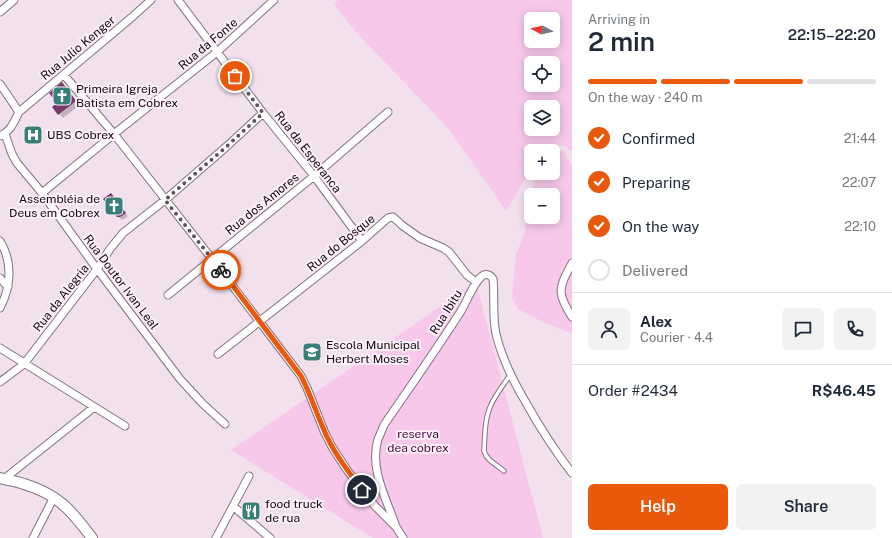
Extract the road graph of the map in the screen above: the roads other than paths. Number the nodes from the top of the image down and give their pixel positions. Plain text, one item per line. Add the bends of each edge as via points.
1 (14, 0) edge
2 (151, 0) edge
3 (178, 0) edge
4 (274, 0) edge
5 (1, 10) edge
6 (217, 52) junction
7 (64, 75) junction
8 (0, 84) edge
9 (19, 112) junction
10 (388, 112) dead end
11 (263, 113) junction
12 (114, 134) junction
13 (3, 135) edge
14 (314, 176) junction
15 (42, 193) junction
16 (165, 200) junction
17 (0, 241) edge
18 (362, 241) junction
19 (212, 259) junction
20 (572, 263) edge
21 (97, 269) junction
22 (0, 278) edge
23 (476, 282) junction
24 (8, 287) junction
25 (168, 295) dead end
26 (0, 308) edge
27 (572, 317) edge
28 (260, 322) junction
29 (0, 348) edge
30 (218, 354) dead end
31 (24, 364) junction
32 (510, 375) junction
33 (0, 382) edge
34 (94, 408) junction
35 (225, 424) dead end
36 (125, 426) dead end
37 (504, 471) dead end
38 (572, 473) edge
39 (249, 476) dead end
40 (2, 478) edge
41 (54, 497) junction
42 (233, 506) junction
43 (396, 527) junction
44 (32, 538) edge
45 (92, 538) edge
46 (216, 538) edge
47 (270, 538) edge
48 (404, 538) edge

1 - 5 street
2 - 7 street, Rua Julio Kenger
3 - 6 street, Rua da Esperanca
4 - 6 street, Rua da Fonte
6 - 11 street, Rua da Esperanca
6 - 12 street, Rua da Fonte
7 - 9 street, Rua Julio Kenger
7 - 12 street
8 - 9 street
9 - 13 street, Rua Doutor Ivan Leal via 10,130
10 - 14 street, Rua dos Amores
11 - 14 street, Rua da Esperanca
11 - 16 street, Rua da Alegria
12 - 15 street, Rua da Fonte
12 - 16 street
13 - 15 street, Rua Doutor Ivan Leal via 17,163
14 - 18 street, Rua da Esperanca
14 - 19 street, Rua dos Amores
15 - 21 street, Rua Doutor Ivan Leal
16 - 19 street
16 - 21 street, Rua da Alegria via 123,232
17 - 24 street via 8,260
18 - 23 street, Rua do Bosque via 388,218 393,217 420,238 452,255 467,275
18 - 28 street, Rua do Bosque
19 - 25 street, Rua dos Amores
19 - 28 street
20 - 27 street via 561,291
21 - 31 street, Rua da Alegria
21 - 35 street, Rua Doutor Ivan Leal via 180,379
22 - 24 street
23 - 32 street, Rua Ibitu via 485,274 493,279 496,333
23 - 43 street, Rua Ibitu via 461,310 384,425 378,440 377,469 383,494
24 - 26 street
28 - 30 street, Rua do Bosque
28 - 43 street via 301,376 324,431 347,470 375,506
29 - 31 street
31 - 33 street, Rua da Alegria
31 - 34 street
32 - 37 lane via 488,411 484,451 487,459
32 - 38 street via 538,425
34 - 36 street
34 - 40 street
39 - 42 street
40 - 41 street via 24,483
41 - 44 street
41 - 45 street via 66,506
42 - 46 street
42 - 47 street
43 - 48 street

